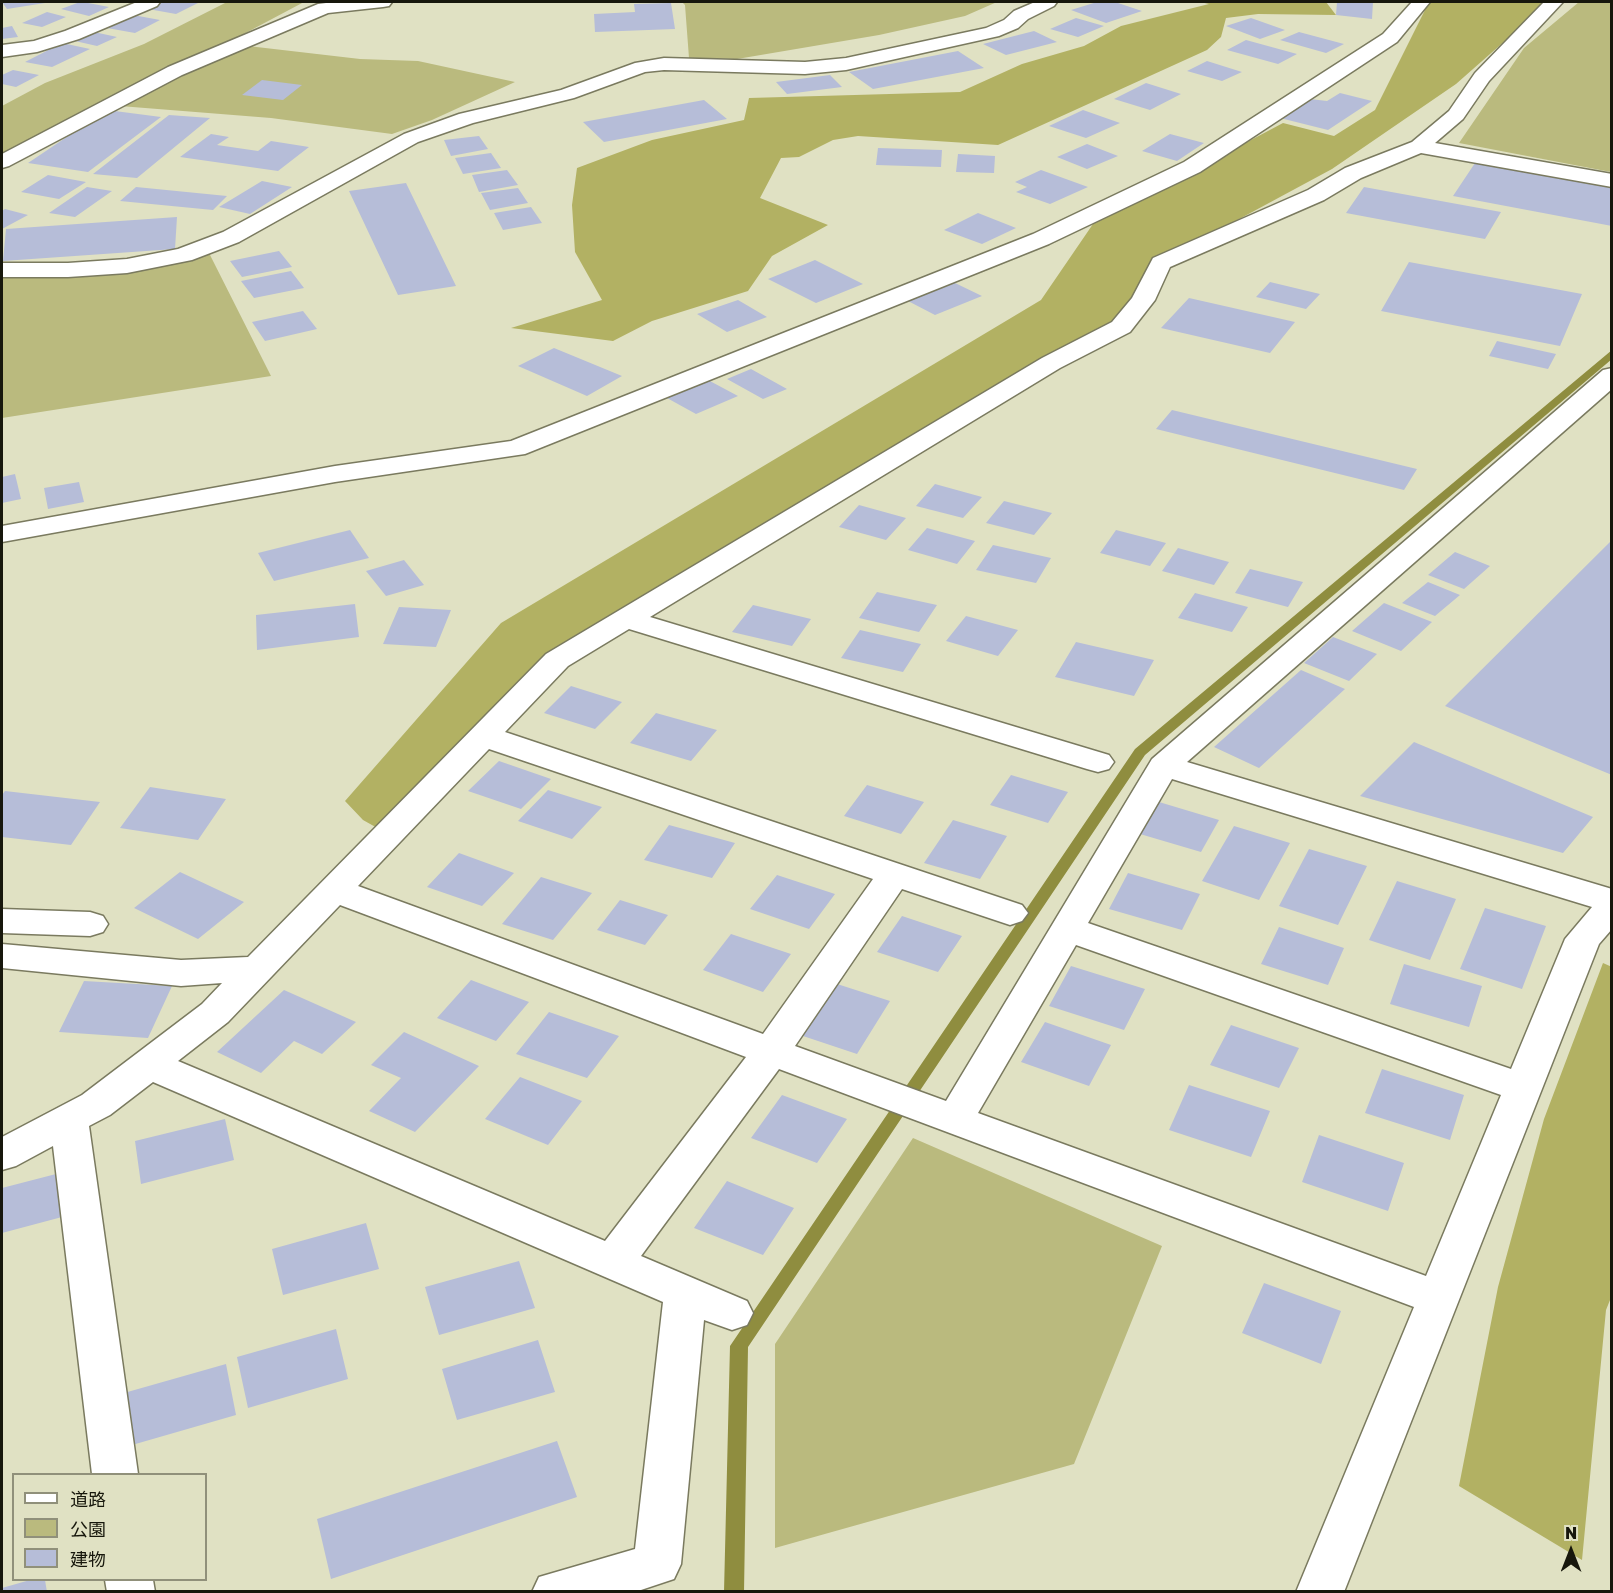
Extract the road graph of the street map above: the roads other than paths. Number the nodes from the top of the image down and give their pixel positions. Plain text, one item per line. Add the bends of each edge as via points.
1 (100, 2) edge
2 (151, 2) edge
3 (383, 2) edge
4 (1048, 2) edge
5 (1420, 2) edge
6 (1554, 2) edge
7 (129, 11) junction
8 (2, 51) edge
9 (1419, 146) junction
10 (2, 162) edge
11 (1611, 181) edge
12 (2, 270) edge
13 (1611, 375) edge
14 (2, 534) edge
15 (626, 619) junction
16 (484, 736) junction
17 (1098, 762) dead end
18 (1163, 766) junction
19 (894, 874) junction
20 (333, 891) junction
21 (1611, 901) edge
22 (1611, 906) edge
23 (1010, 913) dead end
24 (2, 921) edge
25 (90, 924) dead end
26 (1068, 929) junction
27 (2, 956) edge
28 (257, 969) junction
29 (771, 1052) junction
30 (148, 1064) junction
31 (1523, 1088) junction
32 (69, 1119) junction
33 (955, 1119) junction
34 (2, 1155) edge
35 (613, 1262) junction
36 (685, 1293) junction
37 (1438, 1298) junction
38 (732, 1313) dead end
39 (115, 1473) edge
40 (556, 1592) edge
41 (1320, 1592) edge

1 - 7 street
2 - 7 street
3 - 10 street via 324,8 175,71
4 - 12 street via 992,32 846,64 805,68 664,64 642,67 567,94 466,118 411,138 231,237 184,255 127,266
5 - 14 street via 1390,38 1192,167 1041,240 516,448 335,474
6 - 9 street via 1482,77 1456,115
7 - 8 street via 72,35
9 - 11 street
9 - 15 street via 1161,263 1143,300 1121,327 1051,363
13 - 18 street
15 - 16 street via 557,660
15 - 17 street
16 - 19 street
16 - 20 street
18 - 21 street
18 - 26 street
19 - 23 street
19 - 29 street
20 - 28 street
20 - 29 street
22 - 31 street via 1583,939
24 - 25 street
26 - 31 street
26 - 33 street
27 - 28 street via 181,973
28 - 30 street via 215,1013
29 - 33 street
29 - 35 street
30 - 32 street via 96,1105
30 - 35 street
31 - 37 street
32 - 34 street
32 - 39 street
33 - 37 street
35 - 36 street
36 - 38 street
36 - 40 street via 657,1564
37 - 41 street

